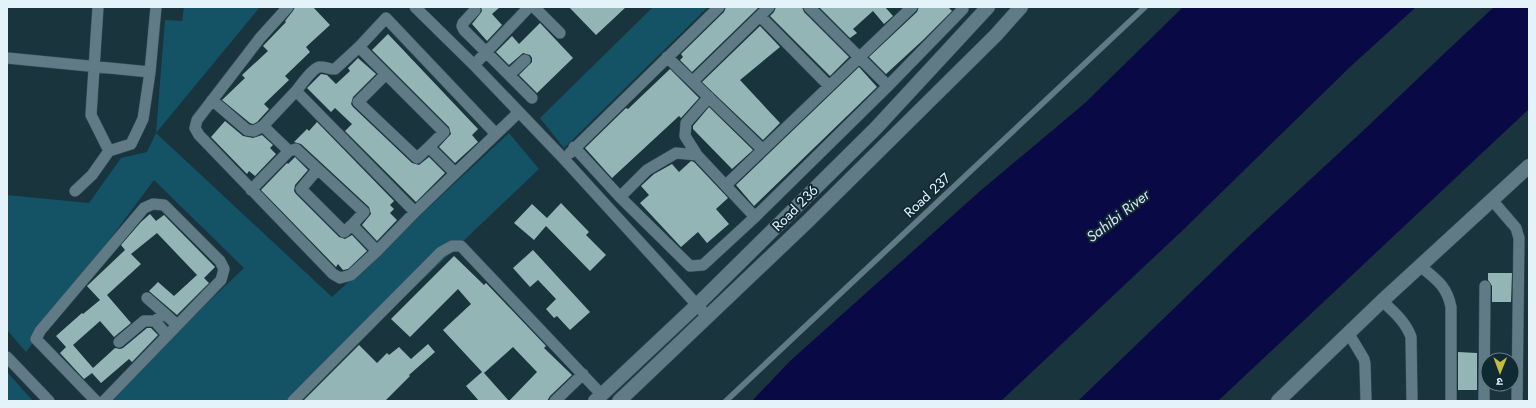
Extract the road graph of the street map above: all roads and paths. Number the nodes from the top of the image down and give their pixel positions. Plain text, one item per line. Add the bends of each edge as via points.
1 (98, 7) edge
2 (156, 7) edge
3 (288, 7) edge
4 (415, 7) edge
5 (529, 7) edge
6 (534, 7) edge
7 (719, 7) edge
8 (768, 7) edge
9 (809, 7) edge
10 (912, 7) edge
11 (961, 7) edge
12 (988, 7) edge
13 (1021, 7) edge
14 (1145, 7) edge
15 (475, 10) dead end
16 (760, 16) junction
17 (560, 33) dead end
18 (359, 47) junction
19 (487, 53) junction
20 (667, 57) junction
21 (859, 57) junction
22 (7, 58) edge
23 (526, 60) dead end
24 (474, 65) junction
25 (94, 66) junction
26 (150, 72) junction
27 (385, 75) junction
28 (509, 75) junction
29 (693, 81) junction
30 (829, 86) junction
31 (888, 86) junction
32 (296, 91) junction
33 (709, 97) junction
34 (532, 98) dead end
35 (212, 100) junction
36 (519, 112) junction
37 (263, 126) junction
38 (496, 134) junction
39 (429, 147) junction
40 (574, 147) junction
41 (762, 149) junction
42 (109, 151) junction
43 (288, 151) junction
44 (697, 155) junction
45 (564, 159) junction
46 (1529, 166) edge
47 (317, 170) junction
48 (455, 174) junction
49 (726, 185) junction
50 (251, 190) junction
51 (75, 191) dead end
52 (620, 197) junction
53 (1492, 200) junction
54 (415, 212) junction
55 (755, 217) junction
56 (352, 225) junction
57 (377, 251) junction
58 (1420, 266) junction
59 (1485, 286) dead end
60 (147, 298) dead end
61 (1382, 300) junction
62 (697, 305) junction
63 (164, 313) junction
64 (708, 317) junction
65 (154, 321) junction
66 (177, 325) junction
67 (1349, 334) junction
68 (167, 335) junction
69 (119, 342) dead end
70 (7, 357) edge
71 (584, 374) junction
72 (598, 398) edge
73 (50, 401) edge
74 (96, 401) edge
75 (104, 401) edge
76 (293, 401) edge
77 (555, 401) edge
78 (619, 401) edge
79 (726, 401) edge
80 (1278, 401) edge
81 (1366, 401) edge
82 (1412, 401) edge
83 (1451, 401) edge
84 (1484, 401) edge
85 (1517, 401) edge

1 - 25 street
2 - 26 street
3 - 35 street via 260,38
4 - 24 street
5 - 19 street
6 - 17 street
7 - 20 street
8 - 16 street
9 - 21 street
10 - 21 street
11 - 31 street via 963,9
12 - 62 street, Road 236 via 881,123
13 - 64 street via 996,35
14 - 79 lane, Road 237
15 - 19 street via 462,26
16 - 29 street
16 - 30 street
18 - 27 street
18 - 32 street via 335,69 316,69
18 - 38 street via 386,18
19 - 24 street
19 - 28 street
20 - 29 street
20 - 40 street
21 - 30 street
21 - 31 street
22 - 25 street
23 - 28 street
24 - 36 street
25 - 26 street
25 - 42 street via 91,115
26 - 42 street via 143,119 131,144
27 - 39 street via 444,132
27 - 39 street via 358,102 417,158
28 - 34 street
29 - 33 street
30 - 41 street
31 - 55 street
32 - 37 street
32 - 54 street
33 - 41 street
33 - 44 street via 686,123 686,136
35 - 37 street via 247,130 254,131
35 - 50 street via 195,124 197,132
36 - 38 street
36 - 45 street
37 - 43 street
38 - 48 street
39 - 48 street
40 - 45 street
40 - 52 street
41 - 49 street
42 - 51 street via 92,175
43 - 47 street via 296,149
43 - 50 street
44 - 49 street
44 - 52 street via 676,153 647,170
45 - 62 street
46 - 53 street
47 - 56 street via 364,212
47 - 56 street via 301,189 344,232
48 - 54 street
49 - 55 street
50 - 57 street via 333,274 340,278 351,275
52 - 55 street via 690,266 703,265
53 - 58 street
53 - 85 street via 1516,228 1519,238
54 - 57 street
56 - 57 street
58 - 61 street
58 - 83 street via 1442,285 1451,307
59 - 84 street
60 - 63 street
61 - 67 street
61 - 82 street via 1409,330
62 - 64 street
62 - 72 street, Road 236
63 - 65 street
63 - 66 street
64 - 78 street
65 - 68 street
65 - 69 street via 144,321
66 - 68 street
66 - 74 street via 221,280 224,269 220,261 164,205 153,204 144,208 40,331 36,339
67 - 80 street
67 - 81 street via 1364,358
68 - 75 street
70 - 73 street
71 - 72 street
71 - 76 street via 461,246 452,246 441,252
71 - 77 street

